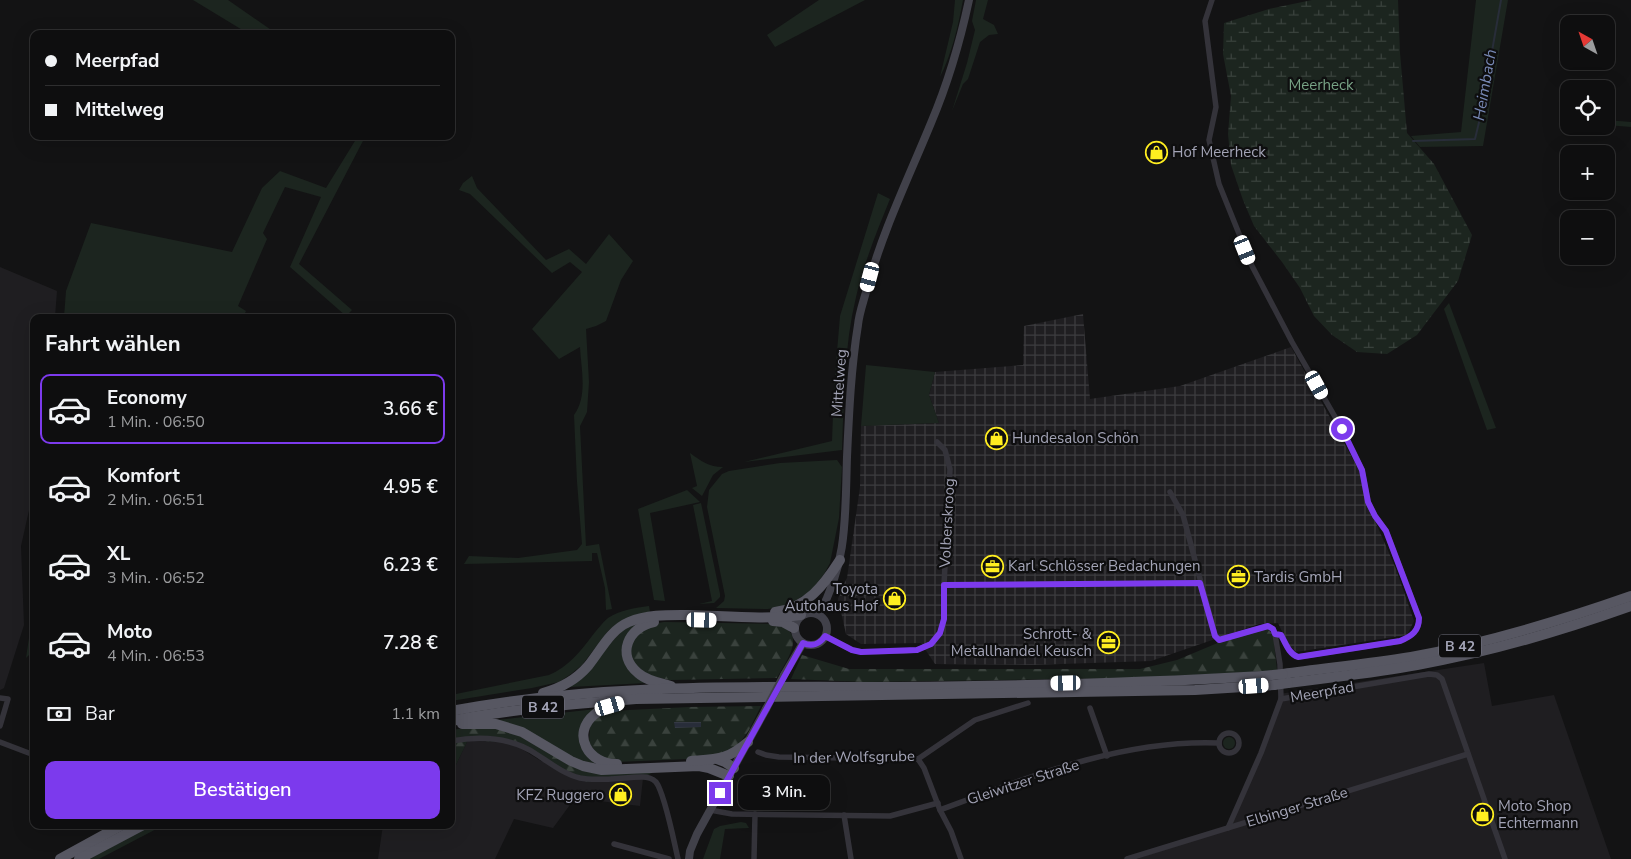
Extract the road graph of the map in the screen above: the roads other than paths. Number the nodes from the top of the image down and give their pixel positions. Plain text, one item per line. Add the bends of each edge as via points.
1 (969, 0) edge
2 (1212, 0) edge
3 (937, 442) dead end
4 (1170, 492) dead end
5 (840, 560) junction
6 (1200, 583) junction
7 (944, 585) junction
8 (1631, 596) edge
9 (1631, 606) edge
10 (818, 614) junction
11 (752, 616) junction
12 (800, 616) junction
13 (794, 628) junction
14 (1275, 634) junction
15 (825, 636) junction
16 (803, 643) junction
17 (1286, 678) junction
18 (684, 689) junction
19 (0, 698) edge
20 (636, 699) junction
21 (1281, 699) junction
22 (517, 700) junction
23 (1028, 703) dead end
24 (1090, 708) dead end
25 (455, 710) edge
26 (455, 721) edge
27 (455, 722) edge
28 (0, 726) edge
29 (455, 740) edge
30 (0, 742) edge
31 (748, 742) junction
32 (1219, 743) dead end
33 (758, 752) dead end
34 (30, 753) edge
35 (1468, 754) junction
36 (1107, 756) junction
37 (717, 759) junction
38 (918, 759) junction
39 (731, 772) junction
40 (938, 803) junction
41 (710, 810) junction
42 (940, 810) junction
43 (755, 814) junction
44 (844, 815) junction
45 (1228, 828) junction
46 (115, 829) edge
47 (135, 829) edge
48 (614, 844) dead end
49 (690, 858) edge
50 (60, 859) edge
51 (79, 859) edge
52 (669, 859) edge
53 (678, 859) edge
54 (754, 859) edge
55 (851, 859) edge
56 (961, 859) edge
57 (1127, 859) edge
58 (1505, 859) edge

1 - 5 main road, Mittelweg via 952,68 889,219 858,323 851,380 844,543
2 - 14 street via 1205,22 1216,107 1210,140 1219,184 1252,266 1362,470 1368,502 1386,531 1420,622 1412,636 1400,641 1298,657 1293,656 1281,635
3 - 7 street, Volberskroog via 945,450 950,470
4 - 6 street via 1183,515
5 - 10 main road, Mittelweg via 830,593
5 - 11 highway via 820,589 807,600 787,610
6 - 7 street
6 - 14 street via 1215,636 1219,640 1268,626
7 - 15 street, Volberskroog via 944,619 940,633 931,644 917,650 861,652
8 - 17 highway, B 42 via 1514,633 1411,657
9 - 17 highway, B 42 via 1515,644 1464,656 1417,665
10 - 12 main road via 810,612
10 - 15 main road via 826,622
11 - 12 highway
11 - 22 highway via 669,615 635,620 613,633 574,680 554,690
12 - 13 main road
13 - 16 main road via 796,637
13 - 18 highway via 783,622 676,620 648,623 637,629 626,649 634,669 648,679
14 - 21 street, Meerpfad
15 - 16 main road via 816,644
16 - 31 main road, bridge
17 - 18 highway, B 42, bridge
17 - 20 highway, B 42, bridge via 1274,685 1185,690
18 - 22 highway, B 42
19 - 28 street via 8,699
20 - 26 highway, B 42 via 538,708
20 - 37 highway via 601,710 588,721 583,734 586,747 594,758 613,764
21 - 35 street, Meerpfad via 1437,674 1442,679
21 - 45 street
22 - 25 highway, B 42
23 - 38 street, In der Wolfsgrube via 976,720
24 - 36 street
27 - 39 highway via 512,728 571,761 602,770 699,766
29 - 53 street via 484,738 512,742 566,773 582,778 642,777 655,780 663,796
30 - 34 street
31 - 37 highway via 731,755
31 - 39 main road
32 - 36 street, Gleiwitzer Straße via 1162,745
33 - 38 street, In der Wolfsgrube via 779,757
35 - 45 street, Elbinger Straße
35 - 58 street, Meerpfad
36 - 42 street, Gleiwitzer Straße via 1030,777
37 - 39 highway via 725,762
38 - 40 street
39 - 41 main road
40 - 42 street
40 - 44 street via 890,816
41 - 43 street
41 - 49 main road via 690,851
42 - 56 street
43 - 44 street
43 - 54 street
44 - 55 street
45 - 57 street, Elbinger Straße
46 - 50 highway
47 - 51 highway
48 - 52 street
49 - 53 street

